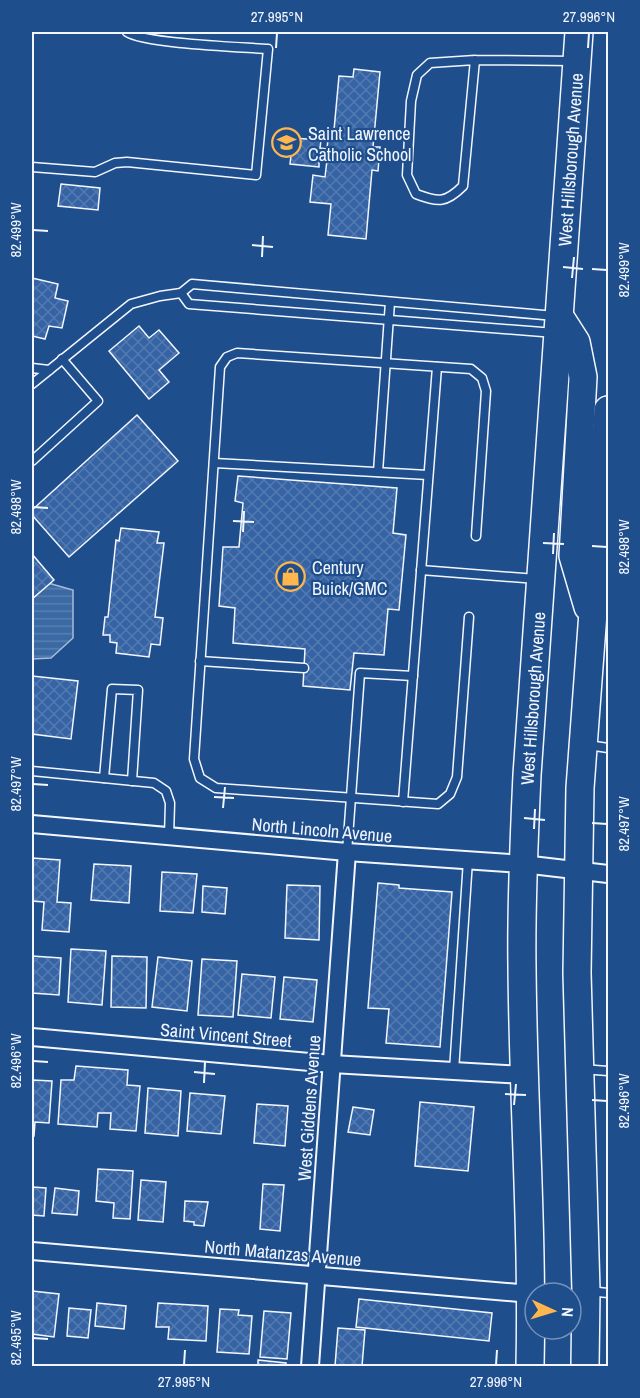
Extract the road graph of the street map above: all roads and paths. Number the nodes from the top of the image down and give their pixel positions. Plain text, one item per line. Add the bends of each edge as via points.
1 (579, 32) edge
2 (130, 33) edge
3 (475, 60) junction
4 (577, 61) junction
5 (32, 167) edge
6 (181, 293) junction
7 (390, 302) junction
8 (389, 320) junction
9 (559, 325) junction
10 (62, 359) junction
11 (385, 363) junction
12 (437, 367) junction
13 (32, 368) edge
14 (49, 370) junction
15 (32, 384) edge
16 (609, 410) edge
17 (32, 461) edge
18 (214, 463) junction
19 (378, 472) junction
20 (428, 475) junction
21 (476, 536) dead end
22 (421, 570) junction
23 (541, 580) junction
24 (469, 617) dead end
25 (593, 626) junction
26 (200, 660) junction
27 (304, 668) dead end
28 (413, 676) junction
29 (596, 746) edge
30 (32, 771) edge
31 (104, 778) junction
32 (132, 781) junction
33 (352, 798) junction
34 (403, 802) junction
35 (32, 824) edge
36 (170, 836) junction
37 (347, 852) junction
38 (468, 860) junction
39 (523, 864) junction
40 (579, 872) junction
41 (609, 874) edge
42 (32, 1037) edge
43 (332, 1064) junction
44 (580, 1069) junction
45 (454, 1071) junction
46 (609, 1071) edge
47 (525, 1075) junction
48 (32, 1251) edge
49 (317, 1276) junction
50 (531, 1281) edge
51 (597, 1292) edge
52 (523, 1293) edge
53 (530, 1341) edge
54 (310, 1366) edge
55 (530, 1366) edge
56 (585, 1366) edge

1 - 4 main road, West Hillsborough Avenue
2 - 5 lane via 268,49 256,175 127,162 95,172
3 - 3 lane via 430,63 417,75 411,100 407,175 416,194 433,201 452,198 463,186
3 - 4 lane
4 - 9 main road, West Hillsborough Avenue
6 - 7 lane via 192,284
6 - 8 lane via 189,304
6 - 10 lane via 131,304
7 - 8 lane
7 - 9 lane
8 - 9 lane
8 - 11 lane
9 - 23 main road, West Hillsborough Avenue
9 - 25 main road via 576,342 584,377 573,556
10 - 14 lane
10 - 17 lane via 98,401
11 - 12 lane
11 - 18 lane via 237,353 227,357 220,367
11 - 19 lane
12 - 20 lane
12 - 21 lane via 471,369 482,378 486,391
13 - 14 lane
14 - 15 lane
16 - 25 main road
18 - 19 lane
18 - 26 lane
19 - 20 lane
20 - 22 lane
22 - 23 lane
22 - 28 lane
23 - 39 main road, West Hillsborough Avenue
24 - 34 lane via 457,777 450,794 438,804
25 - 29 main road
26 - 27 lane
26 - 33 lane via 194,759 200,778 216,788
28 - 33 lane via 356,673
28 - 34 lane
29 - 40 main road via 580,788
30 - 31 lane
31 - 32 lane
31 - 32 lane via 112,689 138,690
32 - 36 lane via 154,783 166,791
33 - 34 lane
33 - 37 lane
35 - 36 street, North Lincoln Avenue
36 - 37 street, North Lincoln Avenue
37 - 38 street, North Lincoln Avenue
37 - 43 street, West Giddens Avenue
38 - 39 street, North Lincoln Avenue
38 - 45 lane
39 - 40 street, North Lincoln Avenue
39 - 47 main road, West Hillsborough Avenue
40 - 41 street, North Lincoln Avenue
40 - 44 main road
42 - 43 street, Saint Vincent Street
43 - 45 street, Saint Vincent Street
43 - 49 street, West Giddens Avenue
44 - 46 lane
44 - 51 main road
45 - 47 street, Saint Vincent Street
47 - 50 main road, West Hillsborough Avenue
48 - 49 street, North Matanzas Avenue
49 - 52 street, North Matanzas Avenue
49 - 54 street, West Giddens Avenue
51 - 56 main road
53 - 55 main road, West Hillsborough Avenue

